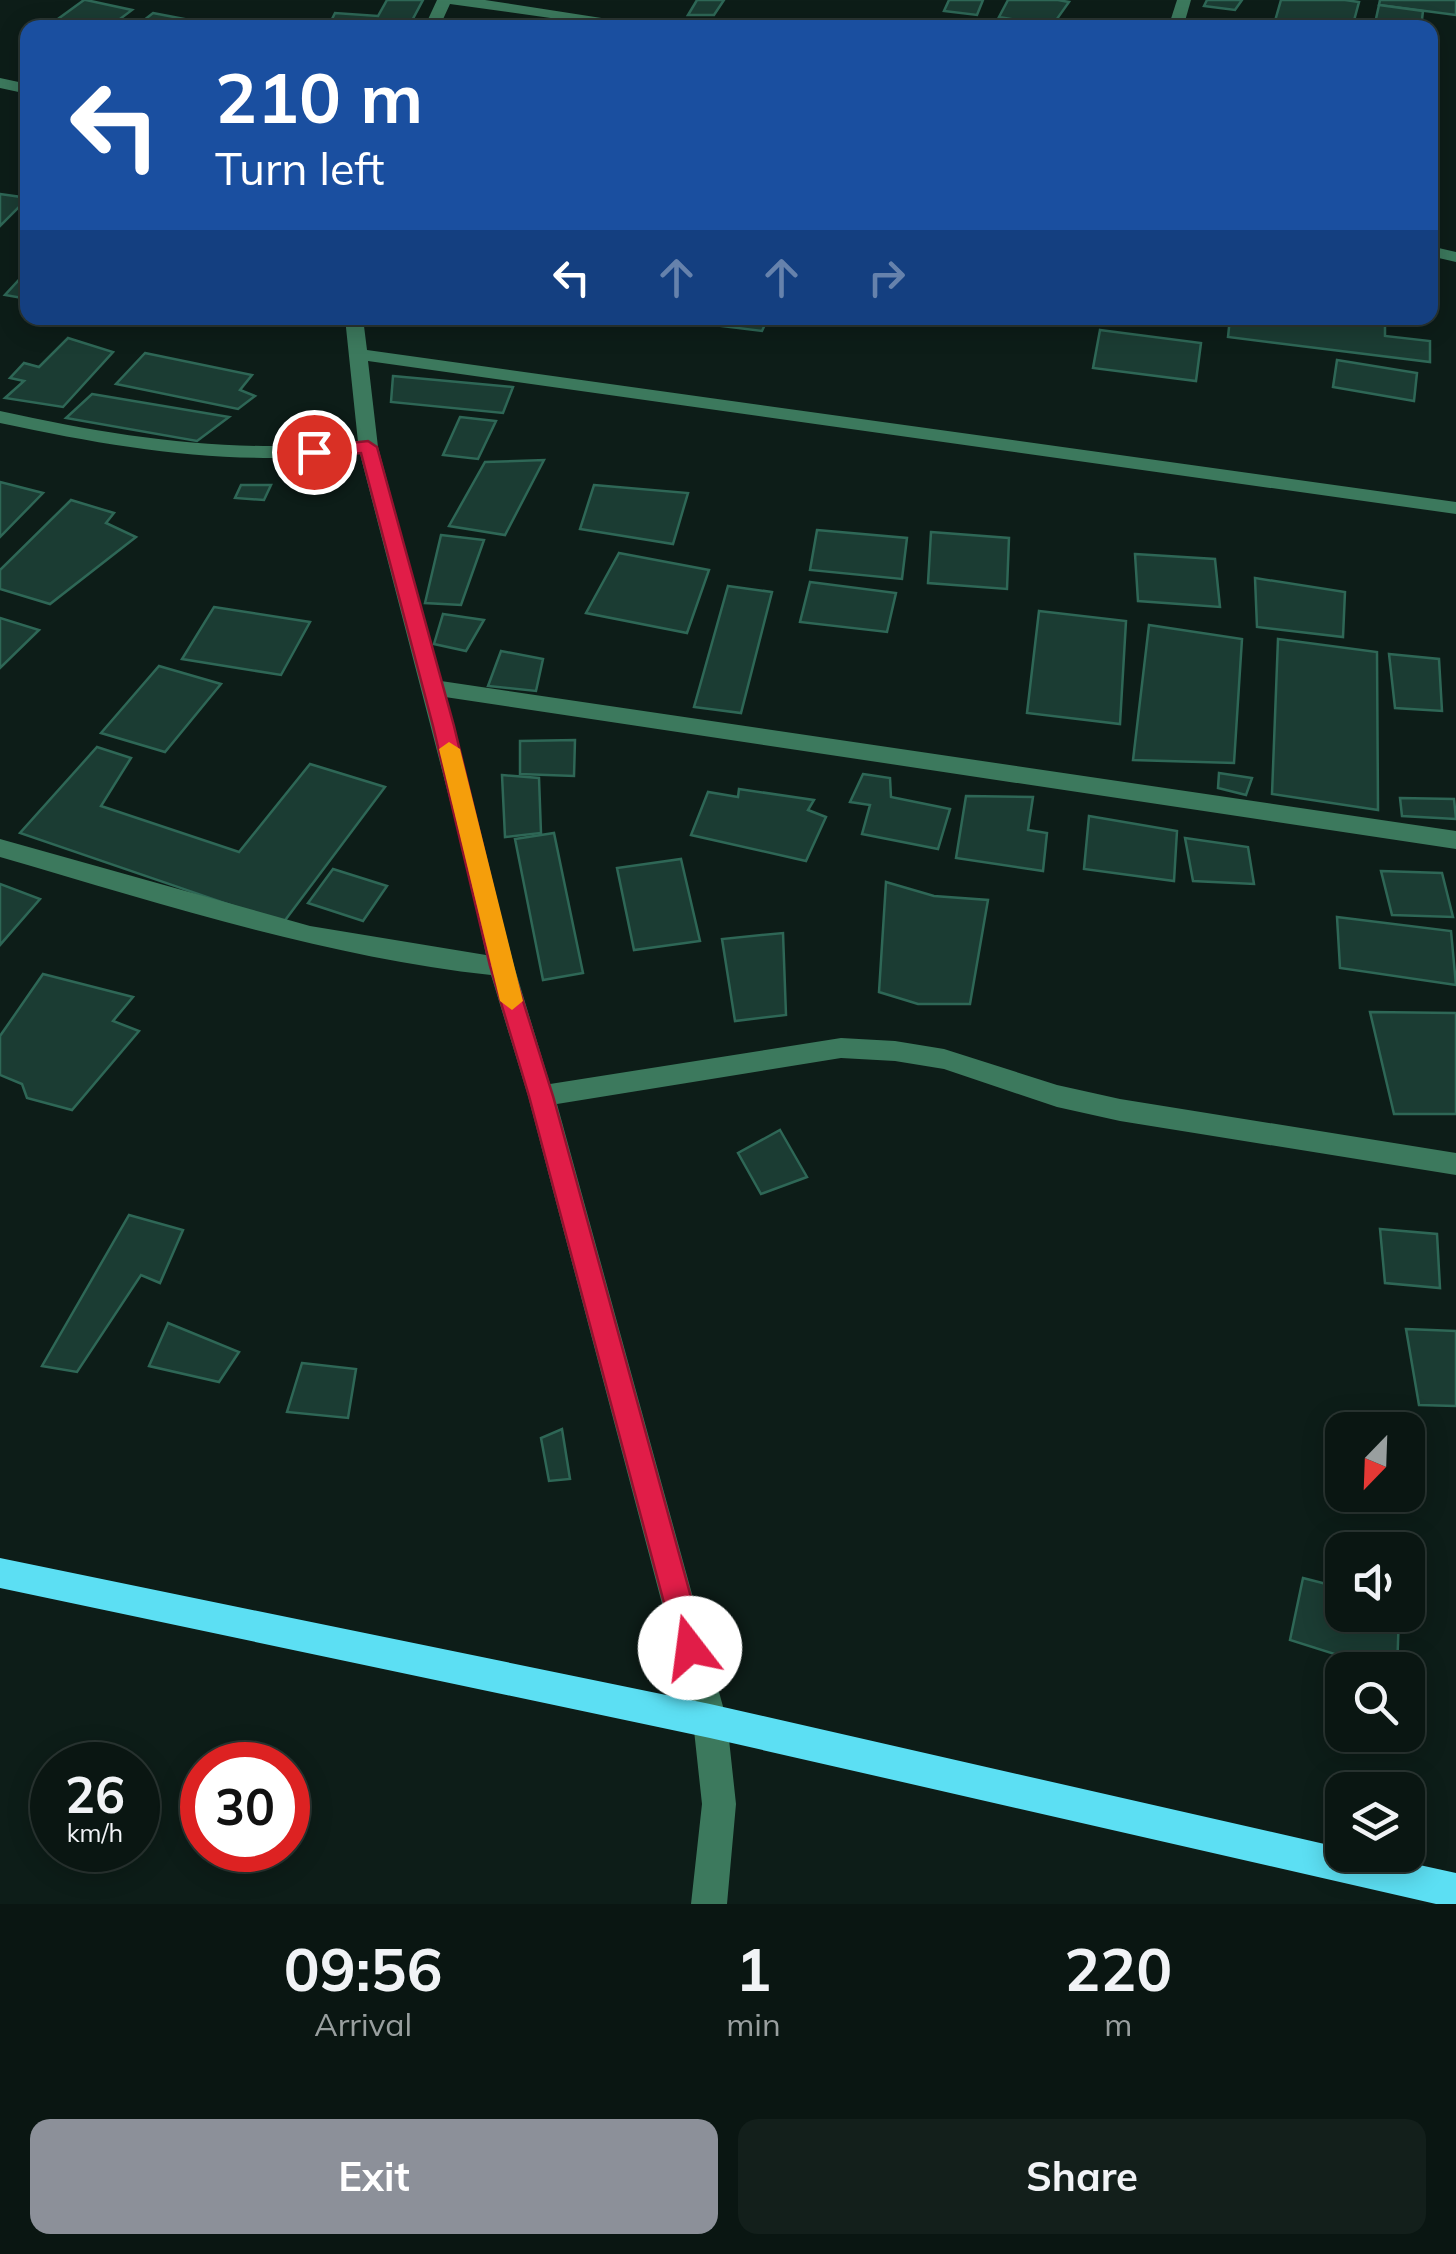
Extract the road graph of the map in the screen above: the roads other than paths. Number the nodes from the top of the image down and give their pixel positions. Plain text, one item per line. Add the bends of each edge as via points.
1 (448, 0) edge
2 (599, 20) edge
3 (355, 325) edge
4 (358, 354) junction
5 (0, 417) edge
6 (368, 447) junction
7 (1456, 508) edge
8 (434, 688) junction
9 (1456, 840) edge
10 (0, 848) edge
11 (501, 966) junction
12 (541, 1096) junction
13 (1456, 1164) edge
14 (0, 1573) edge
15 (710, 1721) junction
16 (1456, 1891) edge
17 (709, 1904) edge

1 - 2 street
3 - 4 street
4 - 6 street
4 - 7 street
5 - 6 street via 214,453
6 - 8 street
8 - 9 street
8 - 11 street
10 - 11 street via 242,920 430,960
11 - 12 street
12 - 13 street via 841,1048 895,1051 1120,1110
12 - 15 street
14 - 15 main road
15 - 16 main road
15 - 17 street via 718,1804

